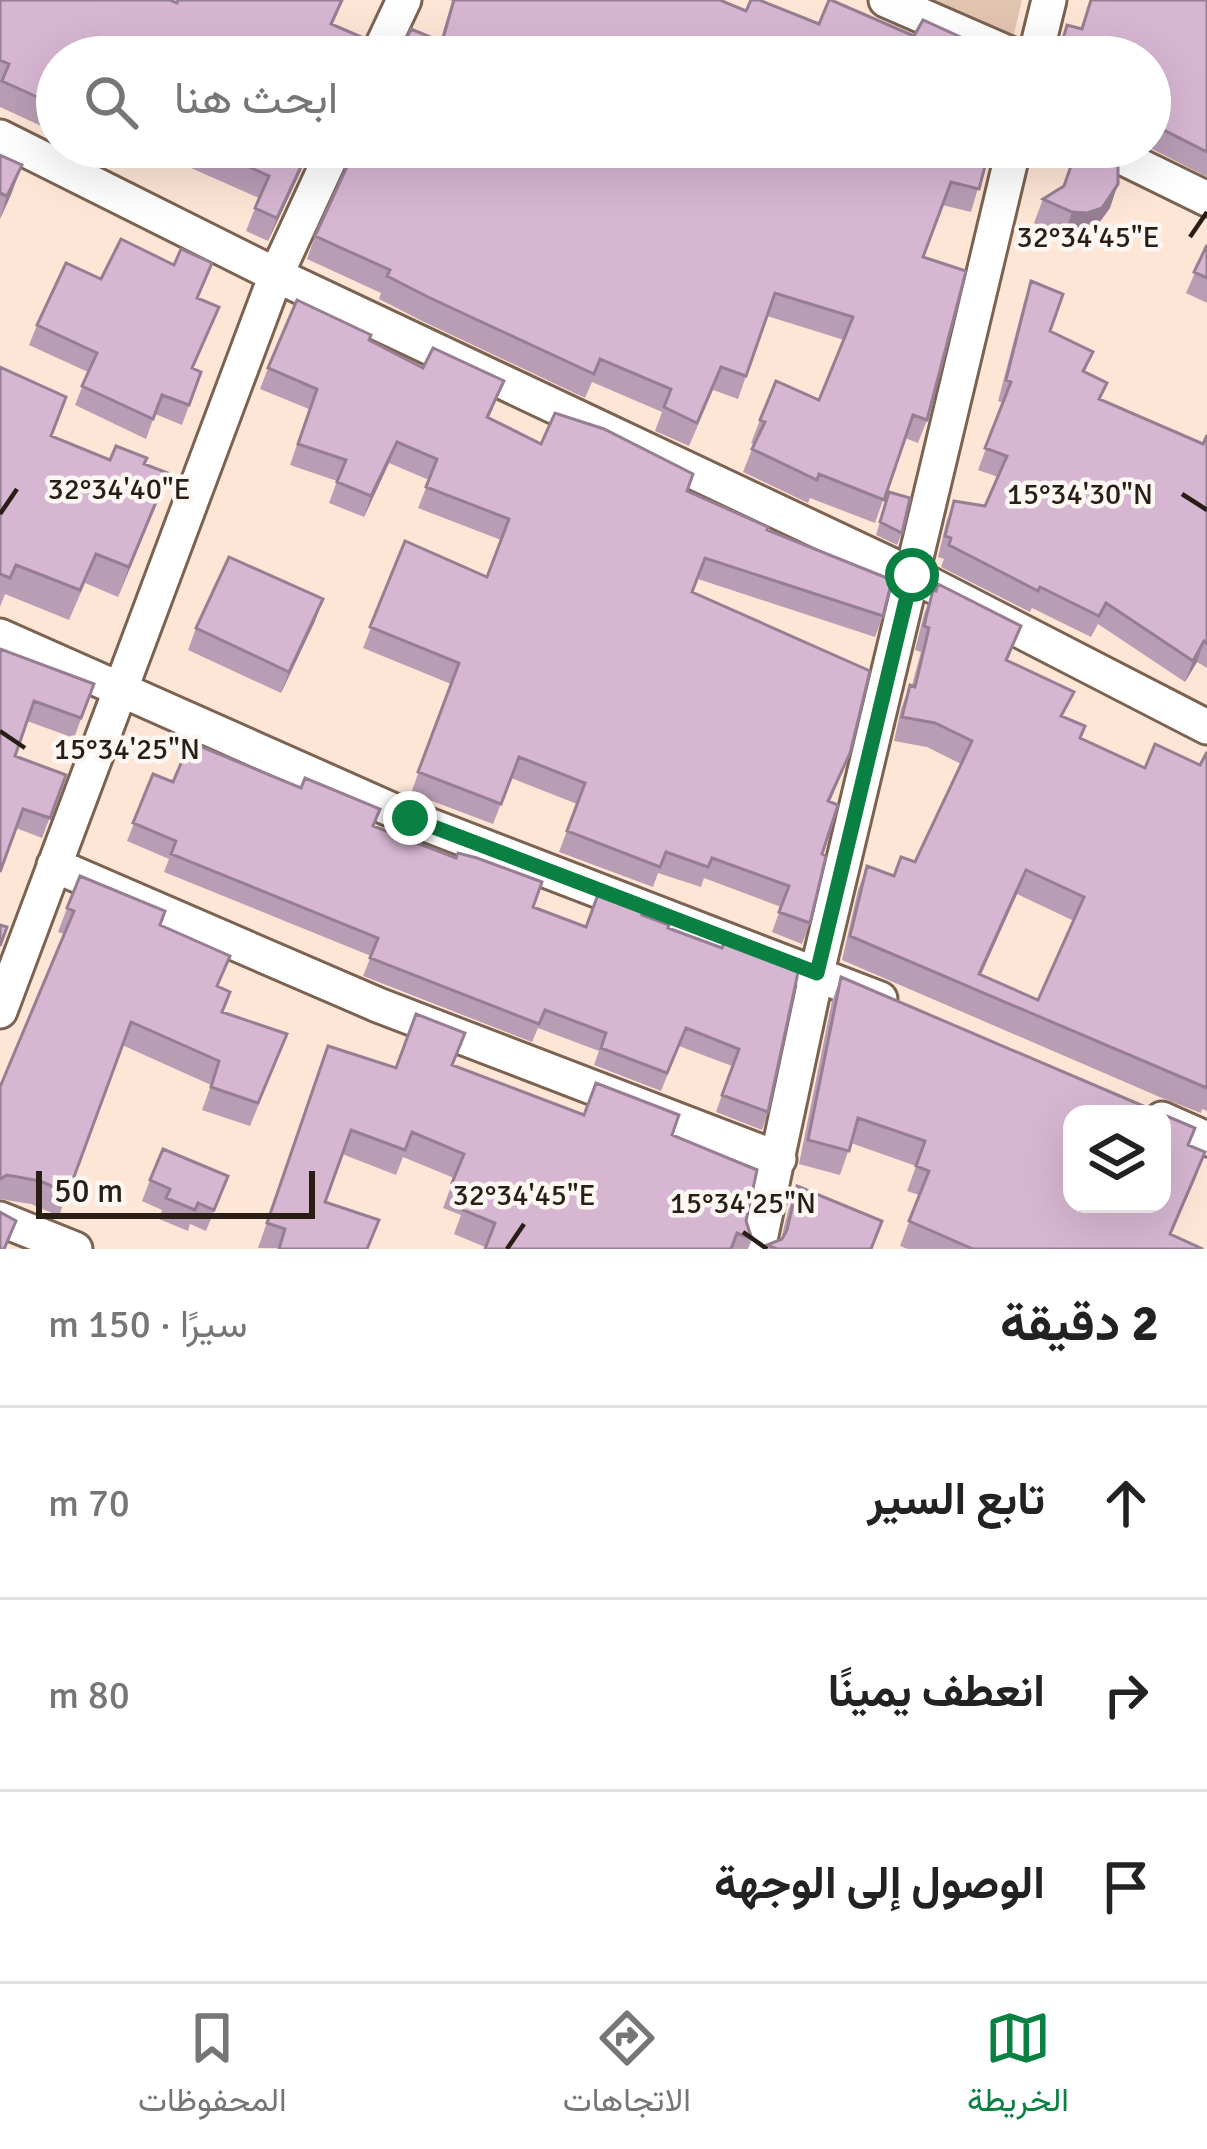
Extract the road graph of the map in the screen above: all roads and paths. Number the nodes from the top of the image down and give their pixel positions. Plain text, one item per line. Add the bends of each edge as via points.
1 (404, 0) edge
2 (886, 0) edge
3 (1048, 0) edge
4 (387, 36) edge
5 (969, 36) edge
6 (1040, 36) edge
7 (0, 137) edge
8 (36, 155) edge
9 (62, 168) edge
10 (325, 168) edge
11 (1009, 168) edge
12 (1144, 168) edge
13 (1207, 199) edge
14 (276, 275) junction
15 (912, 575) junction
16 (0, 635) edge
17 (121, 687) junction
18 (1207, 727) edge
19 (54, 865) junction
20 (817, 973) junction
21 (900, 1008) edge
22 (0, 1011) edge
23 (1171, 1124) edge
24 (1207, 1138) edge
25 (778, 1159) junction
26 (0, 1219) edge
27 (75, 1249) edge
28 (758, 1249) edge

1 - 4 street
2 - 5 street
3 - 6 street
7 - 8 street
9 - 14 street
10 - 14 street
11 - 15 street
12 - 13 street
14 - 15 street
14 - 17 street
15 - 18 street
15 - 20 street
16 - 17 street
17 - 19 street
17 - 20 street via 410,818
19 - 22 street
19 - 25 street via 378,1005
20 - 21 street
20 - 25 street
23 - 24 street
25 - 28 street
26 - 27 street

